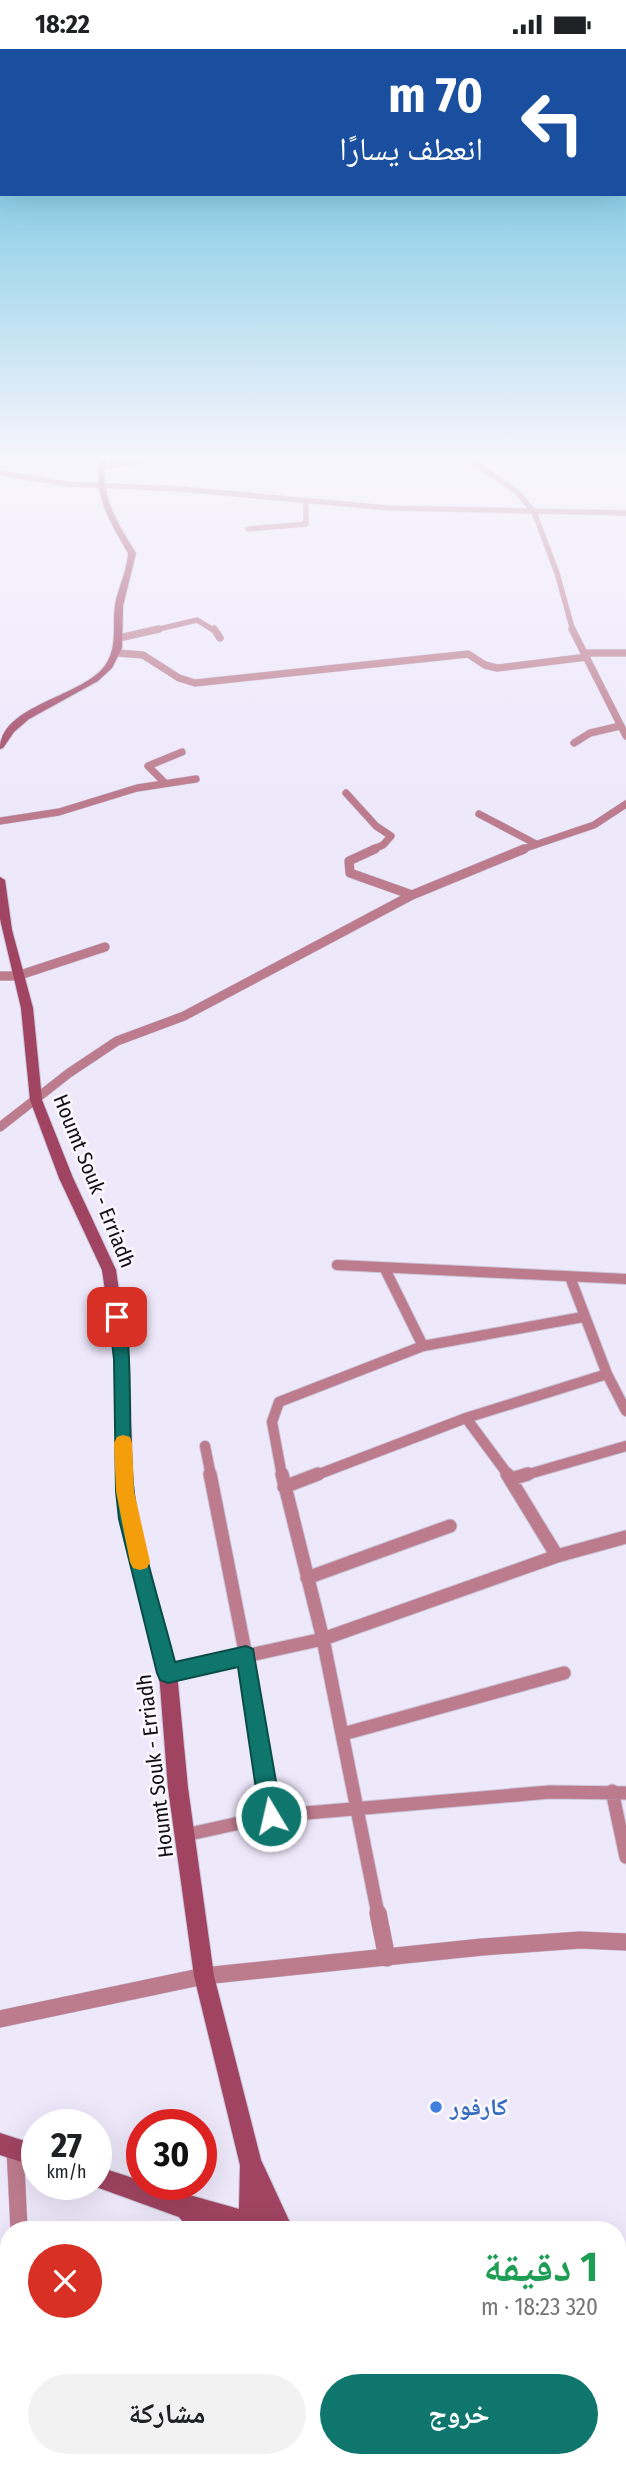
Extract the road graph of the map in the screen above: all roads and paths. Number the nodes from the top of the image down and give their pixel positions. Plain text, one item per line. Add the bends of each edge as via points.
1 (130, 568) edge
2 (555, 568) edge
3 (118, 638) junction
4 (220, 638) dead end
5 (117, 653) junction
6 (626, 653) edge
7 (587, 655) junction
8 (620, 726) junction
9 (626, 736) edge
10 (574, 743) dead end
11 (0, 746) edge
12 (182, 752) dead end
13 (196, 779) dead end
14 (164, 782) junction
15 (346, 793) dead end
16 (626, 804) edge
17 (479, 814) dead end
18 (0, 821) edge
19 (536, 844) junction
20 (0, 880) edge
21 (412, 895) junction
22 (4, 927) edge
23 (105, 947) dead end
24 (0, 976) edge
25 (17, 976) junction
26 (36, 1100) junction
27 (0, 1127) edge
28 (337, 1265) dead end
29 (385, 1269) junction
30 (570, 1277) junction
31 (626, 1279) edge
32 (583, 1317) junction
33 (424, 1346) junction
34 (607, 1374) junction
35 (626, 1410) edge
36 (466, 1418) junction
37 (205, 1446) dead end
38 (626, 1446) edge
39 (511, 1479) junction
40 (284, 1487) junction
41 (450, 1526) dead end
42 (626, 1537) edge
43 (557, 1556) junction
44 (306, 1578) junction
45 (323, 1639) junction
46 (246, 1656) junction
47 (168, 1673) junction
48 (564, 1673) dead end
49 (343, 1734) junction
50 (619, 1792) edge
51 (358, 1809) junction
52 (271, 1816) junction
53 (185, 1835) junction
54 (626, 1857) edge
55 (626, 1942) edge
56 (387, 1958) junction
57 (204, 1976) junction
58 (0, 2019) edge
59 (7, 2146) edge
60 (112, 2182) edge
61 (175, 2204) junction
62 (18, 2221) edge
63 (204, 2221) edge
64 (253, 2221) edge
65 (266, 2221) edge

1 - 3 street via 119,605
2 - 7 street via 571,626
3 - 4 street via 197,620
3 - 5 street
5 - 7 street via 143,655 195,683 468,654 497,668
5 - 11 street via 104,673 19,721
6 - 7 street
7 - 8 street
8 - 9 street
8 - 10 street via 581,736
12 - 14 street via 148,766
13 - 14 street
14 - 18 street via 59,812
15 - 21 street via 391,839 349,861 350,873
16 - 19 street via 594,825
17 - 19 street
19 - 21 street
20 - 22 street, Houmt Souk - Erriadh
21 - 26 street via 184,1016 117,1041
22 - 25 street, Houmt Souk - Erriadh
23 - 25 street
24 - 25 street
25 - 26 street, Houmt Souk - Erriadh via 27,1008
26 - 27 street
26 - 47 street, Houmt Souk - Erriadh via 109,1270 122,1359 129,1519
28 - 29 street
29 - 30 street
29 - 33 street
30 - 31 street
30 - 32 street
32 - 33 street
32 - 34 street
33 - 40 street via 279,1402 272,1422
34 - 35 street
34 - 36 street
36 - 39 street
36 - 40 street
37 - 46 street
38 - 39 street
39 - 43 street
40 - 44 street
41 - 44 street
42 - 43 street
43 - 45 street
44 - 45 street
45 - 46 street
45 - 49 street
46 - 47 street
46 - 52 street
47 - 53 street, Houmt Souk - Erriadh
48 - 49 street
49 - 51 street
50 - 51 street via 550,1792
50 - 54 street
51 - 52 street
51 - 56 street
52 - 53 street
53 - 57 street, Houmt Souk - Erriadh
55 - 56 street via 580,1940
56 - 57 street
57 - 58 street
57 - 65 street, Houmt Souk - Erriadh
59 - 62 street
60 - 61 street
61 - 63 street
61 - 64 street

